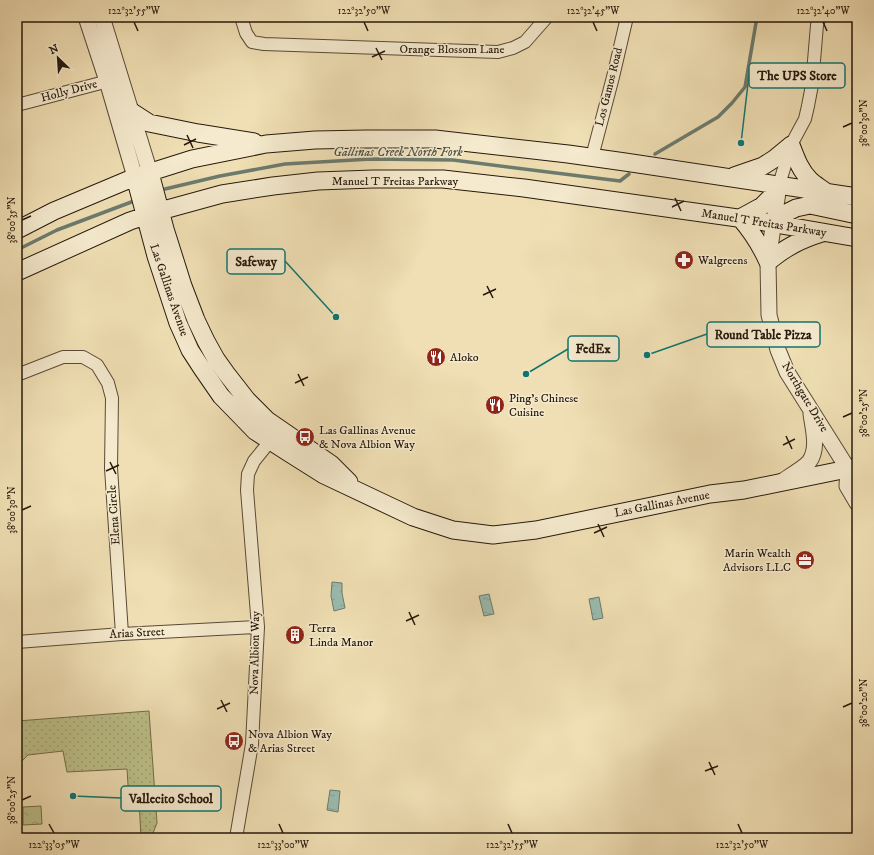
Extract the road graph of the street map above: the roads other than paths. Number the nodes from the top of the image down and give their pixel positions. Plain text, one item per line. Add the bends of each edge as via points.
1 (86, 17) edge
2 (102, 17) edge
3 (241, 17) edge
4 (547, 17) edge
5 (627, 17) edge
6 (820, 17) edge
7 (114, 79) junction
8 (17, 105) edge
9 (132, 112) junction
10 (266, 144) junction
11 (791, 145) junction
12 (592, 157) junction
13 (731, 177) junction
14 (779, 184) junction
15 (826, 192) junction
16 (148, 194) junction
17 (857, 197) edge
18 (857, 215) edge
19 (740, 218) junction
20 (774, 223) junction
21 (17, 230) edge
22 (823, 232) junction
23 (857, 238) edge
24 (768, 262) junction
25 (17, 272) edge
26 (206, 341) junction
27 (190, 350) junction
28 (17, 374) edge
29 (810, 409) junction
30 (275, 435) junction
31 (854, 472) edge
32 (780, 483) junction
33 (857, 503) edge
34 (258, 627) junction
35 (122, 634) junction
36 (17, 642) edge
37 (236, 838) edge

1 - 7 street, Las Gallinas Avenue
2 - 7 street, Las Gallinas Avenue
3 - 4 street, Orange Blossom Lane via 252,42 264,44 498,52 525,42
5 - 12 street, Los Gamos Road
6 - 11 street, Northgate Drive via 808,106 805,119
7 - 8 street, Holly Drive
7 - 9 street, Las Gallinas Avenue
7 - 16 street, Las Gallinas Avenue
9 - 10 main road via 149,123
9 - 16 street, Las Gallinas Avenue
10 - 12 main road, Manuel T Freitas Parkway via 330,140 435,139
10 - 16 main road, Manuel T Freitas Parkway via 192,159
11 - 13 main road via 763,166
11 - 14 street, Northgate Drive
11 - 15 main road via 802,171
12 - 13 main road, Manuel T Freitas Parkway
13 - 14 main road, Manuel T Freitas Parkway
14 - 15 main road, Manuel T Freitas Parkway
14 - 19 main road via 762,206
14 - 20 street, Northgate Drive
15 - 17 main road, Manuel T Freitas Parkway
16 - 19 main road, Manuel T Freitas Parkway via 222,194 318,181 443,179
16 - 21 main road, Manuel T Freitas Parkway via 54,211
16 - 25 main road, Manuel T Freitas Parkway via 130,221
16 - 26 main road, Las Gallinas Avenue
16 - 27 main road, Las Gallinas Avenue via 156,256 178,323
18 - 20 main road via 810,206 796,208
19 - 20 main road, Manuel T Freitas Parkway
19 - 24 main road via 755,236
20 - 22 main road, Manuel T Freitas Parkway
20 - 24 street, Northgate Drive
22 - 23 main road, Manuel T Freitas Parkway
22 - 24 main road via 794,243
24 - 29 street, Northgate Drive via 769,315 778,350 787,372
26 - 27 main road
26 - 30 main road, Las Gallinas Avenue via 226,373 267,420
27 - 30 main road, Las Gallinas Avenue via 221,396 255,430
28 - 35 street, Elena Circle via 63,358 83,357 96,365 108,383 112,398 111,468
29 - 31 street, Northgate Drive
29 - 32 street via 815,441 813,455 808,463
30 - 32 main road, Las Gallinas Avenue via 331,464 356,489 413,517 453,530 493,535 536,530 710,494
30 - 34 street, Nova Albion Way via 254,461 248,474 247,490
31 - 32 main road, Las Gallinas Avenue
31 - 33 street via 847,486
34 - 35 street, Arias Street
34 - 37 street, Nova Albion Way via 252,744
35 - 36 street, Arias Street

